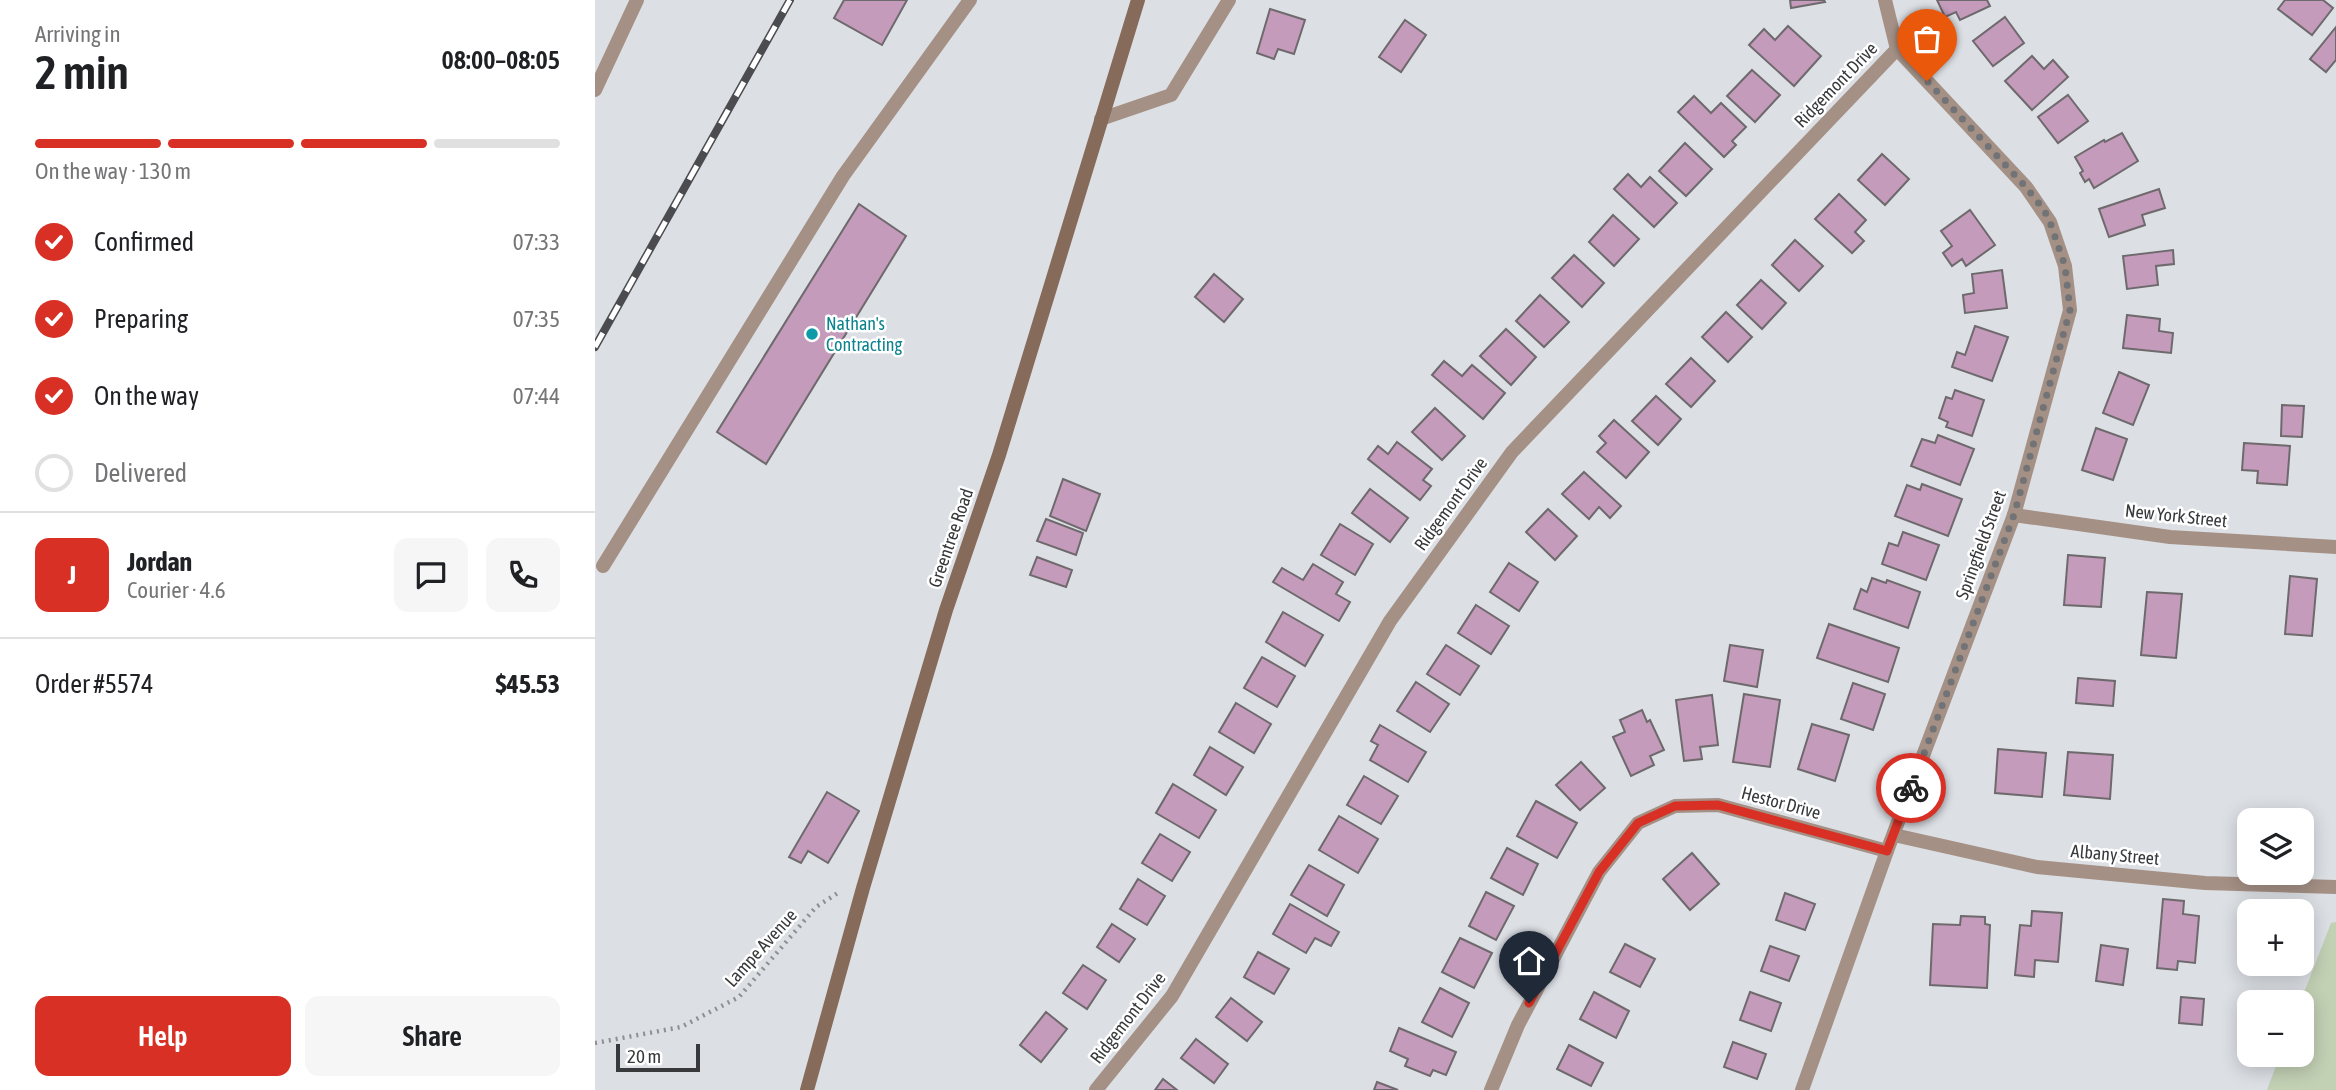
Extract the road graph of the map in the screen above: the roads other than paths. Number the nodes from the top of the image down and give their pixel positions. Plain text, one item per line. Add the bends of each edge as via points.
1 (636, 0) edge
2 (970, 0) edge
3 (1138, 0) edge
4 (1229, 0) edge
5 (1885, 0) edge
6 (1897, 49) junction
7 (595, 90) edge
8 (1101, 119) junction
9 (2014, 515) junction
10 (2336, 547) edge
11 (603, 566) dead end
12 (1894, 835) junction
13 (1887, 851) junction
14 (2336, 887) edge
15 (807, 1090) edge
16 (1096, 1090) edge
17 (1491, 1090) edge
18 (1802, 1090) edge

1 - 7 street
2 - 11 street via 843,176
3 - 8 main road, Greentree Road
4 - 8 street via 1171,94
5 - 6 street, Ridgemont Drive
6 - 9 street, Springfield Street via 2044,210 2065,266 2070,310
6 - 16 street, Ridgemont Drive via 1512,452 1390,621 1172,996
8 - 15 main road, Greentree Road via 999,455 946,610
9 - 10 street, New York Street via 2170,537
9 - 12 street, Springfield Street
12 - 13 street, Springfield Street
12 - 14 street, Albany Street via 2037,867 2205,883
13 - 17 street, Hestor Drive via 1718,805 1675,806 1638,823 1599,872 1518,1025
13 - 18 street, Springfield Street

